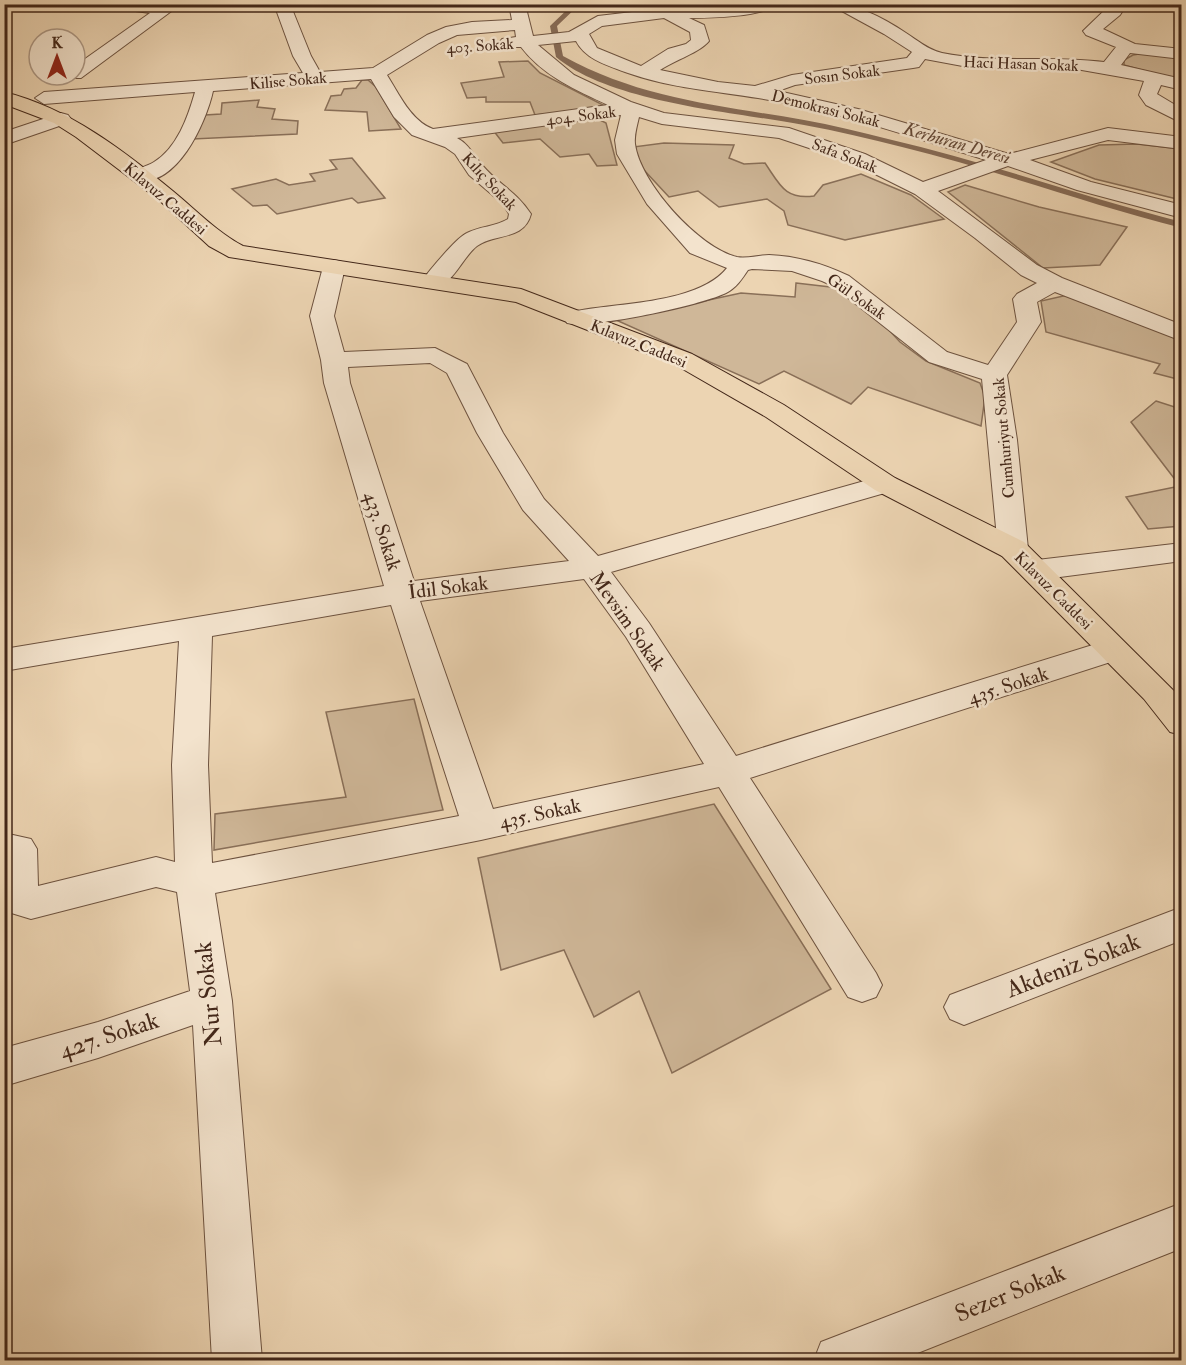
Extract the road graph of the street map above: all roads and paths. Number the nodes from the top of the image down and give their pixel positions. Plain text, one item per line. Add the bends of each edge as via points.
1 (121, 4) edge
2 (282, 4) edge
3 (517, 4) edge
4 (769, 4) edge
5 (837, 4) edge
6 (1119, 4) edge
7 (169, 7) edge
8 (468, 8) dead end
9 (666, 9) edge
10 (472, 27) junction
11 (530, 36) junction
12 (577, 36) junction
13 (1128, 48) junction
14 (416, 51) junction
15 (921, 51) junction
16 (1182, 54) edge
17 (87, 66) edge
18 (1112, 69) junction
19 (644, 72) junction
20 (377, 73) junction
21 (1154, 77) junction
22 (315, 78) junction
23 (1182, 85) edge
24 (58, 87) edge
25 (205, 87) junction
26 (758, 92) junction
27 (4, 97) edge
28 (36, 103) junction
29 (631, 108) junction
30 (1182, 117) edge
31 (61, 119) junction
32 (428, 136) junction
33 (4, 139) edge
34 (1182, 143) edge
35 (1001, 162) junction
36 (140, 176) junction
37 (922, 190) junction
38 (1182, 212) edge
39 (740, 265) junction
40 (334, 267) junction
41 (433, 282) junction
42 (1054, 284) junction
43 (576, 318) junction
44 (1182, 334) edge
45 (334, 360) junction
46 (994, 375) junction
47 (885, 484) junction
48 (1013, 549) junction
49 (1182, 552) edge
50 (592, 568) junction
51 (1037, 570) junction
52 (402, 593) junction
53 (196, 628) junction
54 (1112, 650) junction
55 (4, 660) edge
56 (1182, 723) edge
57 (728, 772) junction
58 (481, 826) junction
59 (4, 847) edge
60 (194, 882) junction
61 (1182, 923) edge
62 (862, 985) dead end
63 (212, 1001) junction
64 (964, 1007) dead end
65 (4, 1067) edge
66 (1182, 1226) edge
67 (237, 1360) edge
68 (839, 1360) edge

1 - 7 street
2 - 22 street
3 - 11 street
4 - 9 street via 716,13
5 - 15 street, Haci Hasan Sokak via 891,30
6 - 13 street via 1092,32
7 - 17 street
8 - 10 street
9 - 12 street via 598,21
9 - 19 street via 698,29 700,41
10 - 11 street, Kilise Sokak
10 - 14 street, Kilise Sokak via 433,39
11 - 12 street
11 - 14 street, 403. Sokak
11 - 29 street, Safa Sokak via 537,56 568,79
12 - 19 street, Demokrasi Sokak via 590,51
13 - 16 street
13 - 18 street via 1113,60
14 - 20 street, Kilise Sokak
15 - 18 street, Haci Hasan Sokak via 959,61 1060,63
15 - 26 street, Sosın Sokak via 913,63 792,80
18 - 21 street, Haci Hasan Sokak
19 - 26 street, Demokrasi Sokak
20 - 22 street, Kilise Sokak
20 - 32 street, Kılıç Sokak via 401,113
21 - 23 street, Haci Hasan Sokak
21 - 30 street via 1148,95
22 - 25 street, Kilise Sokak
24 - 28 street
25 - 28 street, Kilise Sokak
25 - 36 street via 200,115 191,130 165,164
26 - 35 street, Demokrasi Sokak via 850,112
27 - 28 main road, Kılavuz Caddesi
28 - 31 main road, Kılavuz Caddesi
29 - 32 street, 404. Sokak
29 - 37 street, Safa Sokak via 662,118 782,132 858,158
29 - 39 street, 404. Sokak via 624,143 632,168 696,246 717,259
31 - 33 street
31 - 36 main road, Kılavuz Caddesi
32 - 41 street, Kılıç Sokak via 462,150 476,171 511,200 520,214 518,222 503,231 475,237 460,248
34 - 35 street via 1108,134
35 - 37 street
35 - 38 street, Demokrasi Sokak
36 - 40 main road, Kılavuz Caddesi via 217,241 237,252
37 - 42 street, Safa Sokak via 1029,270
39 - 43 street via 734,276 718,288 682,299
39 - 46 street, Gül Sokak via 754,261 825,272 842,281 938,357
40 - 41 main road, Kılavuz Caddesi
40 - 45 street, 433. Sokak via 322,316
41 - 43 main road, Kılavuz Caddesi via 521,296
42 - 44 street, Safa Sokak
42 - 46 street, Cumhuriyut Sokak via 1025,299 1029,322
43 - 47 main road, Kılavuz Caddesi via 683,359 775,411
45 - 50 street, Mevsim Sokak via 435,355 458,369 532,504
45 - 52 street, 433. Sokak via 337,383
46 - 48 street, Cumhuriyut Sokak via 1003,425
47 - 48 main road, Kılavuz Caddesi
47 - 50 street, İdil Sokak
48 - 51 main road, Kılavuz Caddesi
49 - 51 street
50 - 52 street, İdil Sokak
50 - 57 street, Mevsim Sokak via 638,630
51 - 54 main road, Kılavuz Caddesi
52 - 53 street, İdil Sokak
52 - 58 street, 433. Sokak
53 - 55 street, İdil Sokak
53 - 60 street, Nur Sokak via 190,765
54 - 56 main road, Kılavuz Caddesi via 1156,691
54 - 57 street, 435. Sokak
57 - 58 street, 435. Sokak
57 - 62 street, Mevsim Sokak
58 - 60 street, 435. Sokak
59 - 60 street, 435. Sokak via 18,849 19,896 31,903 156,872
60 - 63 street, Nur Sokak
61 - 64 street, Akdeniz Sokak
63 - 65 street, 427. Sokak
63 - 67 street, Nur Sokak
66 - 68 street, Sezer Sokak

